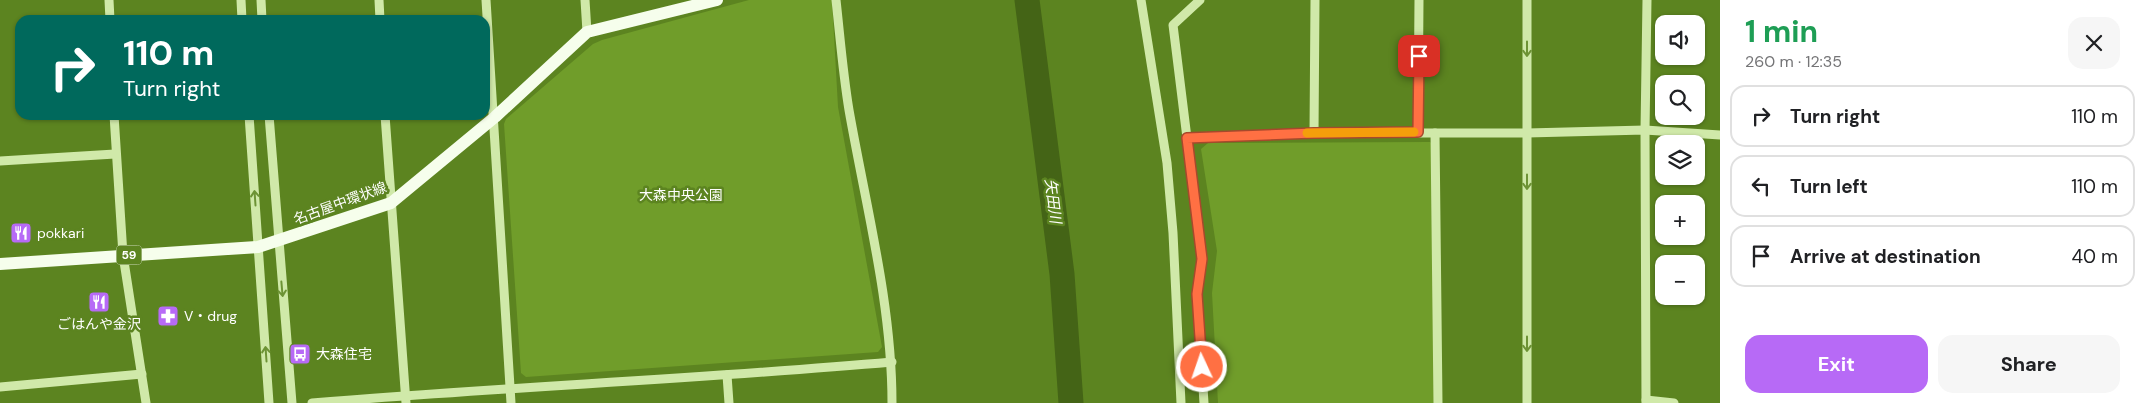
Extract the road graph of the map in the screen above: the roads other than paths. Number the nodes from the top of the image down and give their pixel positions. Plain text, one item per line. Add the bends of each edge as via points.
1 (109, 0) edge
2 (241, 0) edge
3 (261, 0) edge
4 (378, 0) edge
5 (486, 0) edge
6 (585, 0) edge
7 (717, 0) edge
8 (836, 0) edge
9 (1141, 0) edge
10 (1200, 0) edge
11 (1315, 0) edge
12 (1419, 0) edge
13 (1527, 0) edge
14 (1647, 0) edge
15 (696, 3) edge
16 (110, 15) edge
17 (242, 15) edge
18 (262, 15) edge
19 (380, 15) edge
20 (487, 15) edge
21 (587, 32) junction
22 (490, 52) edge
23 (495, 117) junction
24 (114, 120) edge
25 (249, 120) edge
26 (269, 120) edge
27 (385, 120) edge
28 (1645, 130) junction
29 (1418, 132) junction
30 (1314, 133) junction
31 (1435, 133) junction
32 (1527, 133) junction
33 (1720, 135) edge
34 (1187, 138) junction
35 (116, 154) junction
36 (0, 161) edge
37 (391, 203) junction
38 (278, 241) junction
39 (258, 247) junction
40 (124, 255) junction
41 (0, 264) edge
42 (892, 362) junction
43 (142, 374) junction
44 (727, 375) junction
45 (0, 387) edge
46 (510, 388) junction
47 (406, 399) edge
48 (1646, 401) edge
49 (146, 403) edge
50 (269, 403) edge
51 (292, 403) edge
52 (312, 403) edge
53 (510, 403) edge
54 (728, 403) edge
55 (892, 403) edge
56 (1181, 403) edge
57 (1204, 403) edge
58 (1438, 403) edge
59 (1527, 403) edge
60 (1674, 403) edge

1 - 16 street
2 - 17 street
3 - 18 street
4 - 19 street
5 - 20 street
6 - 21 street
7 - 15 main road, 名古屋中環状線 / 59
8 - 42 street via 849,107
9 - 56 street via 1167,163
10 - 34 street via 1173,25
11 - 30 street
12 - 29 street
13 -> 32 street
14 - 28 street
15 - 21 main road, 名古屋中環状線 / 59
21 - 23 main road, 名古屋中環状線 / 59
22 - 23 street
23 - 37 main road, 名古屋中環状線 / 59
23 - 46 street
24 - 35 street
39 -> 25 street
26 - 38 street
27 - 37 street
28 - 32 street
28 - 33 street
28 - 48 street
29 - 30 street
29 - 31 street
30 - 34 street
31 - 32 street
31 - 58 street
32 -> 59 street
34 - 57 street via 1202,259 1197,294
35 - 36 street
35 - 40 street
37 - 38 main road, 名古屋中環状線 / 59
37 - 47 street
38 - 39 main road, 名古屋中環状線 / 59
38 -> 51 street
39 - 40 main road, 名古屋中環状線 / 59
50 -> 39 street
40 - 41 main road, 名古屋中環状線 / 59
40 - 43 street
42 - 44 street
42 - 55 street
43 - 45 street
43 - 49 street
44 - 46 street
44 - 54 street
46 - 47 street
46 - 53 street
47 - 52 street
48 - 60 street

